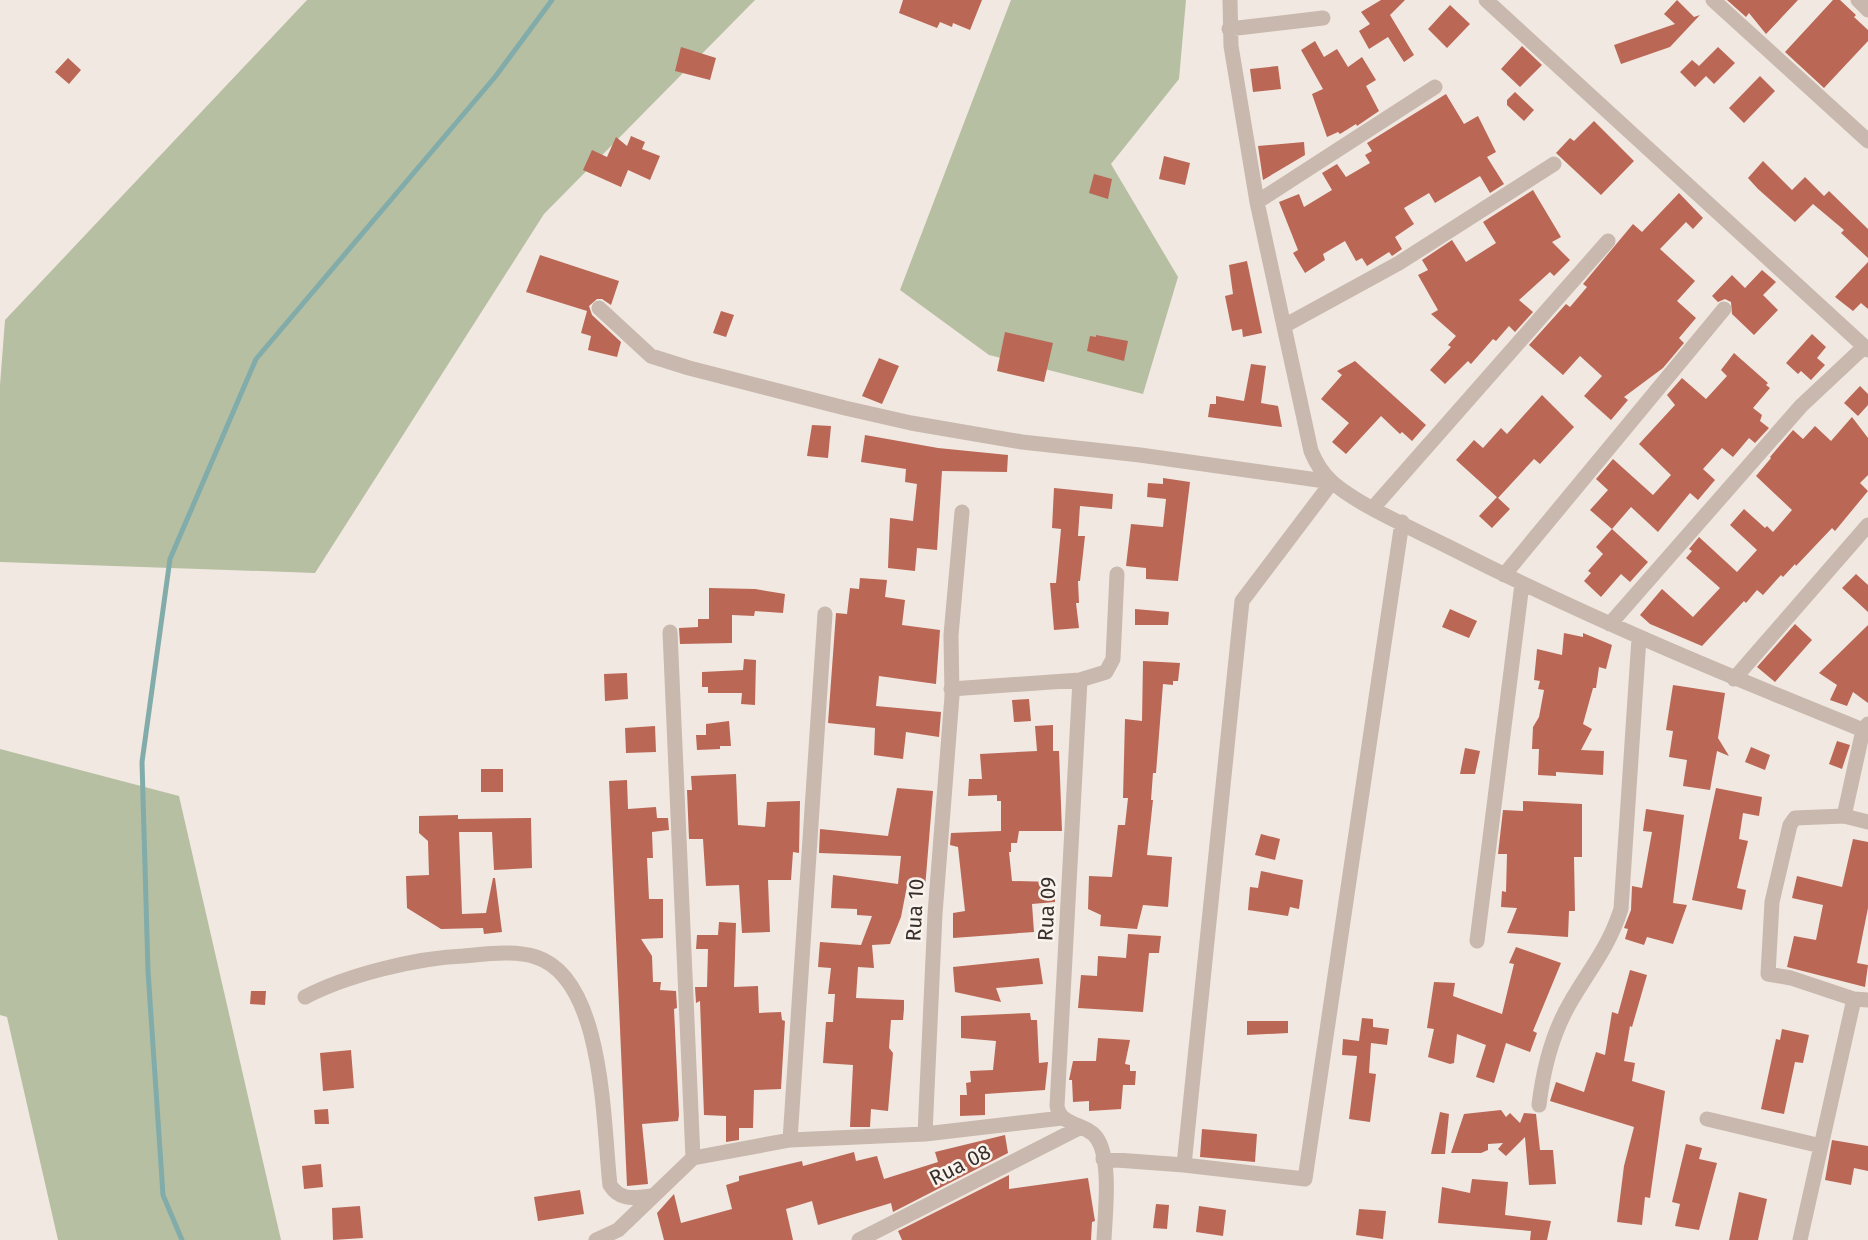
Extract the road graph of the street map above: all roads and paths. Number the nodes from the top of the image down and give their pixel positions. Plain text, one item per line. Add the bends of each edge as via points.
1 (1230, 0) edge
2 (1486, 0) edge
3 (1713, 0) edge
4 (1858, 0) edge
5 (1868, 10) edge
6 (1323, 18) dead end
7 (1229, 29) junction
8 (1435, 87) dead end
9 (1868, 141) edge
10 (1554, 164) dead end
11 (1257, 202) junction
12 (1608, 241) dead end
13 (599, 308) dead end
14 (1724, 309) dead end
15 (1284, 326) junction
16 (1866, 349) edge
17 (1332, 482) junction
18 (1373, 508) junction
19 (962, 512) dead end
20 (1402, 522) junction
21 (1868, 525) edge
22 (1117, 574) dead end
23 (1504, 575) junction
24 (1522, 585) junction
25 (825, 614) dead end
26 (1610, 624) junction
27 (670, 632) dead end
28 (1639, 638) junction
29 (1734, 679) junction
30 (1080, 680) junction
31 (951, 689) junction
32 (1866, 729) edge
33 (1844, 816) junction
34 (1868, 822) edge
35 (1477, 941) dead end
36 (305, 997) dead end
37 (1861, 1000) edge
38 (1539, 1105) dead end
39 (1062, 1118) junction
40 (1707, 1119) dead end
41 (1081, 1127) junction
42 (925, 1134) junction
43 (790, 1140) junction
44 (1821, 1146) junction
45 (693, 1158) junction
46 (1103, 1160) junction
47 (1184, 1165) junction
48 (651, 1196) junction
49 (596, 1240) edge
50 (859, 1240) edge
51 (1104, 1240) edge
52 (1800, 1240) edge

1 - 7 street
2 - 16 street
3 - 9 street
4 - 5 street
6 - 7 street
7 - 11 street
8 - 11 street
10 - 15 street via 1399,263
11 - 15 street
12 - 18 street
13 - 17 street via 651,356 845,408 1022,442
14 - 23 street
15 - 17 street via 1311,451
16 - 26 street via 1801,406
17 - 18 street
17 - 47 street via 1242,601
18 - 20 street
19 - 31 street, Rua 10 via 951,635
20 - 23 street
20 - 47 street via 1305,1179
21 - 29 street
22 - 30 street via 1113,659 1106,672
23 - 24 street
24 - 26 street
24 - 35 street
25 - 43 street
26 - 28 street
27 - 45 street
28 - 29 street
28 - 38 street via 1620,909 1607,947 1569,1004 1544,1070
29 - 32 street
30 - 31 street
30 - 39 street, Rua 09 via 1057,1106
31 - 42 street, Rua 10
32 - 33 street
33 - 34 street
33 - 37 street via 1795,818 1790,825 1772,902 1768,974
36 - 48 street via 327,985 433,957 535,957 558,968 574,989 594,1044 610,1185 616,1195 623,1197
37 - 44 street
39 - 41 street
39 - 42 street
40 - 44 street
41 - 46 street via 1097,1139
41 - 50 street, Rua 08
42 - 43 street
43 - 45 street
44 - 52 street
45 - 48 street
46 - 47 street
46 - 51 street
48 - 49 street via 618,1230

